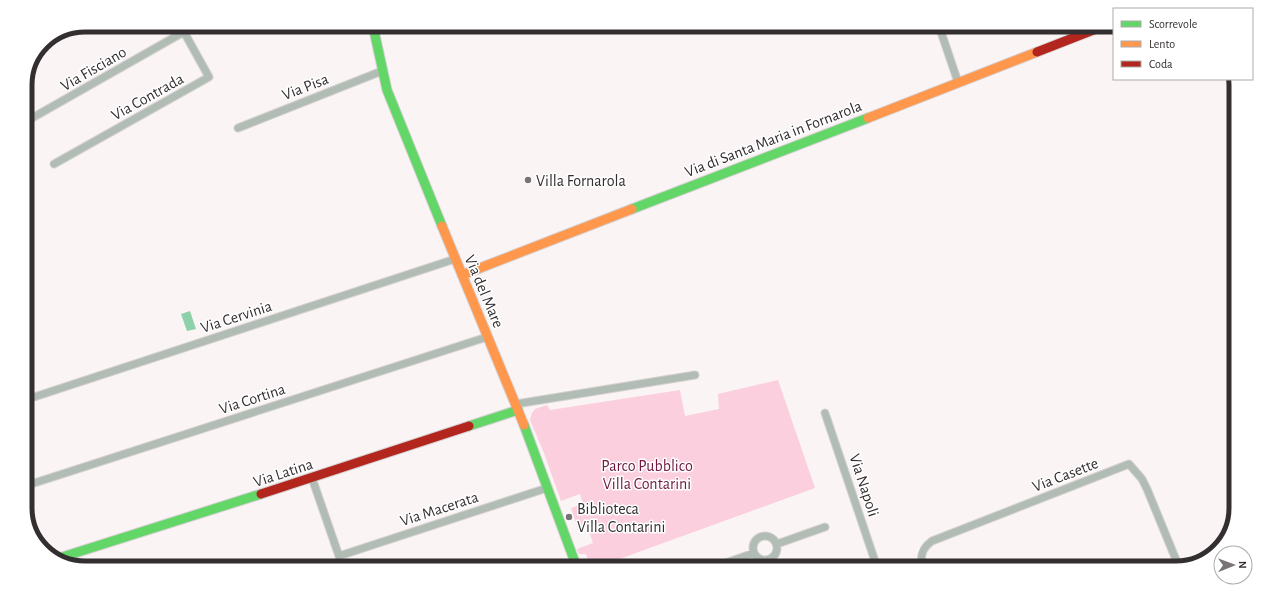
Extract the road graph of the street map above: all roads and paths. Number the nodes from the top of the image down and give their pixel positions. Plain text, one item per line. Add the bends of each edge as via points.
1 (184, 32) joint
2 (374, 32) edge
3 (941, 32) edge
4 (1088, 32) edge
5 (382, 71) junction
6 (958, 82) junction
7 (32, 118) edge
8 (238, 128) dead end
9 (54, 164) dead end
10 (455, 259) junction
11 (462, 275) junction
12 (488, 337) junction
13 (695, 375) dead end
14 (32, 398) edge
15 (517, 407) junction
16 (825, 413) dead end
17 (312, 478) junction
18 (32, 484) edge
19 (547, 488) junction
20 (825, 527) dead end
21 (777, 544) junction
22 (754, 552) junction
23 (339, 556) junction
24 (64, 557) edge
25 (341, 561) edge
26 (574, 561) edge
27 (730, 561) edge
28 (875, 561) edge
29 (921, 561) edge
30 (1177, 561) edge

1 - 7 street, Via Fisciano
1 - 9 street, Via Contrada via 209,77
2 - 5 street, Via del Mare
3 - 6 street
4 - 6 street, Via di Santa Maria in Fornarola
5 - 8 street, Via Pisa
5 - 10 street, Via del Mare
6 - 11 street, Via di Santa Maria in Fornarola
10 - 11 street, Via del Mare
10 - 14 street, Via Cervinia
11 - 12 street, Via del Mare
12 - 15 street, Via del Mare
12 - 18 street, Via Cortina
13 - 15 street
15 - 17 street, Via Latina
15 - 19 street, Via del Mare
16 - 28 street, Via Napoli
17 - 23 street
17 - 24 street, Via Latina
19 - 23 street, Via Macerata
19 - 26 street, Via del Mare
20 - 21 street
21 - 22 street via 772,538 761,537 754,545
21 - 22 street via 775,556 768,560 760,559
22 - 27 street
23 - 25 street
29 - 30 street, Via Casette via 923,551 932,541 1129,464 1147,489

